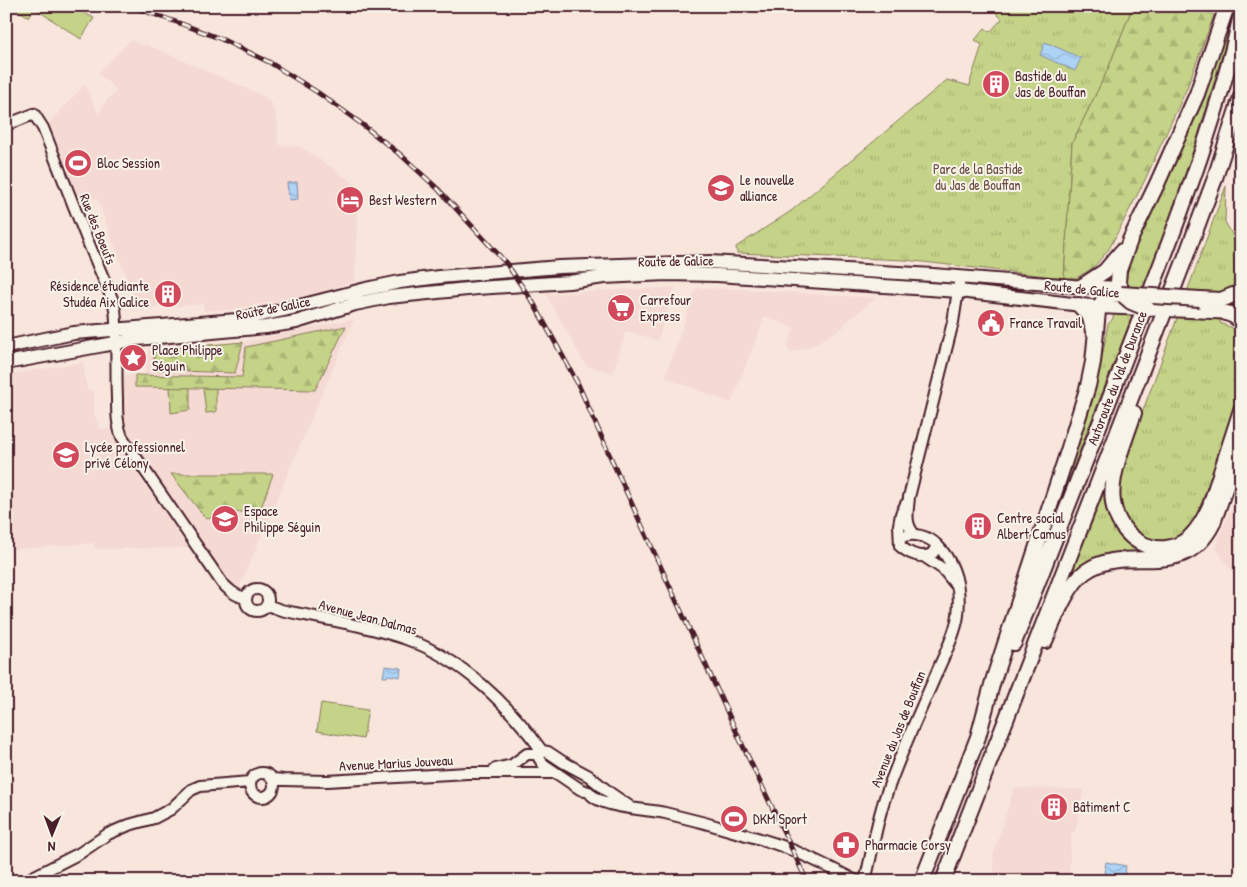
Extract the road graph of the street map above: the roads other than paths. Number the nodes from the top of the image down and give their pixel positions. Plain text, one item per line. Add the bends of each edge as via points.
1 (1227, 6) edge
2 (1241, 15) edge
3 (1241, 97) edge
4 (6, 125) edge
5 (1130, 240) junction
6 (1183, 264) junction
7 (960, 277) junction
8 (1082, 286) junction
9 (1120, 290) junction
10 (959, 291) junction
11 (1237, 294) edge
12 (1079, 304) junction
13 (1099, 307) junction
14 (1148, 309) junction
15 (1226, 313) junction
16 (1241, 313) edge
17 (1241, 321) edge
18 (116, 336) junction
19 (1096, 342) junction
20 (6, 347) edge
21 (6, 363) edge
22 (1241, 410) edge
23 (1241, 443) edge
24 (909, 497) junction
25 (915, 535) junction
26 (900, 538) junction
27 (937, 545) junction
28 (925, 557) junction
29 (959, 590) junction
30 (246, 598) junction
31 (267, 605) junction
32 (978, 737) junction
33 (996, 743) junction
34 (540, 752) junction
35 (555, 772) junction
36 (467, 773) junction
37 (594, 780) junction
38 (274, 783) junction
39 (250, 785) junction
40 (589, 792) junction
41 (632, 808) junction
42 (25, 881) edge
43 (856, 881) edge
44 (865, 881) edge
45 (922, 881) edge
46 (943, 881) edge

1 - 5 highway via 1197,94
2 - 32 highway, Autoroute du Val de Durance via 1214,117 1177,222
3 - 6 highway, Autoroute du Val de Durance
4 - 18 street, Rue des Boeufs via 34,114 43,128 113,301
5 - 8 highway via 1109,266
5 - 9 highway via 1119,270
6 - 22 highway via 1113,479 1114,510 1127,533 1140,542 1157,547 1175,545 1190,537 1204,520 1210,506
6 - 33 highway, Autoroute du Val de Durance
7 - 8 main road, Route de Galice
7 - 10 street
7 - 18 main road, Route de Galice via 710,262 554,267 400,282 237,320
8 - 9 main road, Route de Galice
9 - 11 highway, bridge via 1221,300
9 - 13 highway
9 - 14 highway, bridge via 1131,302
10 - 12 main road, Route de Galice
10 - 18 main road, Route de Galice via 717,275 604,277 389,297 266,327 137,339
10 - 24 street
12 - 13 main road, Route de Galice
12 - 19 highway via 1090,317
13 - 14 main road, Route de Galice
13 - 19 highway
14 - 15 main road, Route de Galice
15 - 16 main road, Route de Galice
15 - 17 highway
18 - 20 main road via 65,335
18 - 21 main road
18 - 30 street via 118,417 122,437 222,583 232,593
19 - 32 highway via 1088,386
23 - 33 highway via 1213,522 1196,545 1177,556 1156,560 1111,561 1091,568 1077,580
24 - 25 street via 908,524
24 - 26 street via 899,520
25 - 26 street
25 - 27 street
26 - 28 street via 903,549
27 - 28 street via 933,553
27 - 29 street, Avenue du Jas de Bouffan via 950,562
28 - 29 street via 943,569
29 - 44 street, Avenue du Jas de Bouffan via 958,616 950,642 881,808
30 - 31 street via 247,606 253,611
30 - 31 street via 254,588 264,590 268,595
31 - 34 street, Avenue Jean Dalmas via 389,634 444,656 489,691 530,734
32 - 45 highway
33 - 46 highway
34 - 35 street, Avenue Jean Dalmas via 543,764
34 - 36 street, Avenue Marius Jouveau via 527,754 504,768
34 - 37 street, Avenue Jean Dalmas via 548,752
35 - 36 street, Avenue Marius Jouveau
35 - 40 street, Avenue Jean Dalmas
36 - 38 street, Avenue Marius Jouveau
37 - 40 street via 593,789
37 - 41 street, Avenue Jean Dalmas
38 - 39 street via 270,775 258,773
38 - 39 street via 272,793 266,797 252,794
39 - 42 street via 200,786 171,809 108,834 80,853
40 - 41 street, Avenue Jean Dalmas via 601,801
41 - 43 street, Avenue Jean Dalmas via 702,822 773,843

